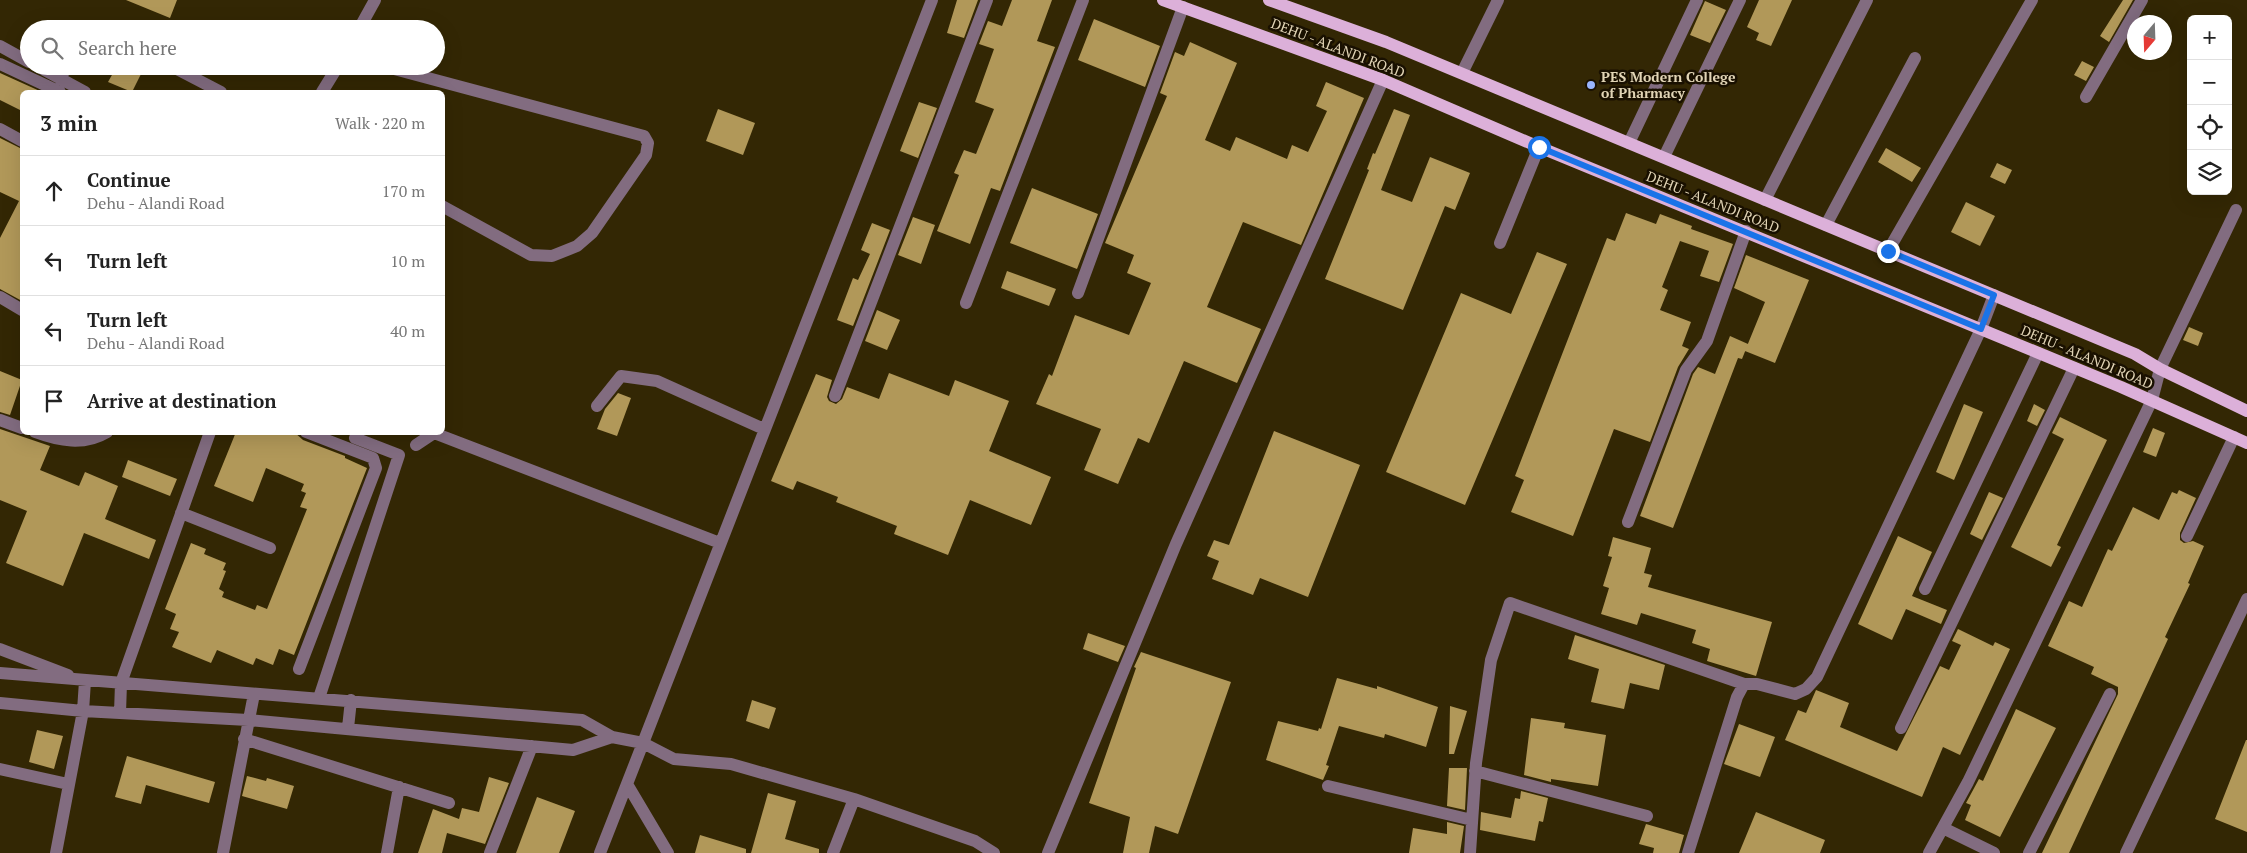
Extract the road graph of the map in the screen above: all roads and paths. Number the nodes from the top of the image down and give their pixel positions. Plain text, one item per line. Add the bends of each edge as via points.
1 (375, 0) edge
2 (932, 0) edge
3 (987, 0) edge
4 (1083, 0) edge
5 (1163, 0) edge
6 (1268, 0) edge
7 (1498, 0) edge
8 (1697, 0) edge
9 (1740, 0) edge
10 (1867, 0) edge
11 (2032, 0) edge
12 (2142, 0) edge
13 (1183, 7) junction
14 (364, 20) edge
15 (0, 46) edge
16 (20, 57) edge
17 (1916, 58) dead end
18 (0, 64) edge
19 (20, 73) edge
20 (1462, 73) junction
21 (24, 75) edge
22 (53, 75) edge
23 (62, 75) edge
24 (188, 75) edge
25 (332, 75) edge
26 (417, 75) edge
27 (60, 79) junction
28 (1383, 80) junction
29 (56, 90) edge
30 (81, 90) edge
31 (217, 90) edge
32 (323, 90) edge
33 (2086, 97) dead end
34 (0, 129) edge
35 (20, 140) edge
36 (1629, 143) junction
37 (1539, 147) junction
38 (1664, 158) junction
39 (1765, 200) junction
40 (445, 208) edge
41 (2236, 210) dead end
42 (1826, 225) junction
43 (1746, 231) junction
44 (1500, 243) dead end
45 (1888, 251) junction
46 (1078, 293) dead end
47 (1994, 295) junction
48 (0, 297) edge
49 (966, 303) dead end
50 (20, 309) edge
51 (1981, 329) junction
52 (2038, 353) junction
53 (2074, 368) junction
54 (2160, 369) junction
55 (835, 396) dead end
56 (2152, 400) junction
57 (597, 406) dead end
58 (2247, 411) edge
59 (0, 420) edge
60 (20, 427) edge
61 (764, 429) junction
62 (46, 435) edge
63 (103, 435) edge
64 (209, 435) edge
65 (314, 435) edge
66 (430, 435) edge
67 (442, 435) edge
68 (359, 437) edge
69 (2234, 437) junction
70 (2247, 443) edge
71 (416, 445) dead end
72 (181, 513) junction
73 (1628, 522) dead end
74 (2187, 536) dead end
75 (720, 543) junction
76 (270, 548) dead end
77 (1925, 589) dead end
78 (2247, 599) edge
79 (0, 649) edge
80 (299, 669) dead end
81 (0, 673) edge
82 (85, 681) junction
83 (121, 683) junction
84 (1744, 684) junction
85 (254, 694) junction
86 (2110, 694) dead end
87 (319, 698) junction
88 (351, 700) junction
89 (0, 703) edge
90 (83, 711) junction
91 (120, 714) junction
92 (248, 720) junction
93 (348, 728) junction
94 (1901, 728) dead end
95 (612, 738) junction
96 (244, 739) junction
97 (643, 743) junction
98 (532, 746) junction
99 (0, 769) edge
100 (1475, 771) junction
101 (68, 784) junction
102 (627, 784) junction
103 (1328, 786) dead end
104 (399, 787) junction
105 (854, 800) junction
106 (449, 803) dead end
107 (1647, 816) dead end
108 (1472, 820) junction
109 (1943, 828) junction
110 (56, 853) edge
111 (223, 853) edge
112 (387, 853) edge
113 (490, 853) edge
114 (600, 853) edge
115 (668, 853) edge
116 (833, 853) edge
117 (994, 853) edge
118 (1048, 853) edge
119 (1470, 853) edge
120 (1688, 853) edge
121 (1929, 853) edge
122 (1994, 853) edge
123 (2029, 853) edge
124 (2126, 853) edge

1 - 14 street
2 - 61 street
3 - 55 street
4 - 49 street
5 - 13 main road, DEHU - ALANDI ROAD
6 - 20 main road, DEHU - ALANDI ROAD
7 - 20 street
8 - 36 street
9 - 38 street
10 - 39 street
11 - 45 street
12 - 33 street
13 - 28 main road, DEHU - ALANDI ROAD
13 - 46 street
15 - 16 street
17 - 42 street
18 - 19 street
20 - 36 main road, DEHU - ALANDI ROAD
21 - 29 street
22 - 27 street
23 - 27 street
24 - 31 street
25 - 32 street
26 - 40 street via 644,136 648,144 646,155 592,233 577,246 552,256 532,255
27 - 30 street
28 - 37 main road, DEHU - ALANDI ROAD
28 - 118 street via 1176,544
34 - 35 street
36 - 38 main road, DEHU - ALANDI ROAD
37 - 43 main road, DEHU - ALANDI ROAD
37 - 44 street
38 - 39 main road, DEHU - ALANDI ROAD
39 - 42 main road, DEHU - ALANDI ROAD
41 - 54 street
42 - 45 main road, DEHU - ALANDI ROAD
43 - 51 main road, DEHU - ALANDI ROAD
43 - 73 street via 1707,341 1686,370
45 - 47 main road, DEHU - ALANDI ROAD
47 - 51 street
47 - 54 main road, DEHU - ALANDI ROAD via 2135,354
48 - 50 street
51 - 52 main road, DEHU - ALANDI ROAD
51 - 84 street via 1817,677 1806,689 1795,694 1757,684
52 - 53 main road, DEHU - ALANDI ROAD
52 - 77 street
53 - 56 main road, DEHU - ALANDI ROAD
53 - 94 street
54 - 56 street
54 - 58 main road, DEHU - ALANDI ROAD
56 - 69 main road, DEHU - ALANDI ROAD
56 - 109 street
57 - 61 street via 621,376 657,381
59 - 60 street
61 - 75 street
62 - 63 street via 73,442 97,439
64 - 72 street
65 - 80 street via 373,458 376,468
66 - 71 street
67 - 75 street
68 - 87 street via 399,455
69 - 70 main road, DEHU - ALANDI ROAD
69 - 74 street
72 - 76 street
72 - 83 street
75 - 97 street
78 - 124 street
79 - 82 street
81 - 82 street
82 - 83 street
82 - 90 street
83 - 85 street
83 - 91 street
84 - 100 street via 1510,603 1491,660
84 - 120 street via 1737,697
85 - 87 street
85 - 92 street
86 - 123 street
87 - 88 street
88 - 93 street
88 - 95 street via 582,720
89 - 90 street
90 - 91 street
90 - 101 street
91 - 92 street
92 - 93 street
92 - 96 street
93 - 98 street
95 - 97 street
95 - 98 street via 573,750
96 - 104 street
96 - 111 street
97 - 102 street
97 - 105 street via 674,759 731,764
98 - 113 street
99 - 101 street
100 - 107 street
100 - 108 street
101 - 110 street
102 - 114 street
102 - 115 street
103 - 108 street
104 - 106 street
104 - 112 street
105 - 116 street
105 - 117 street via 975,841
108 - 119 street
109 - 121 street
109 - 122 street

